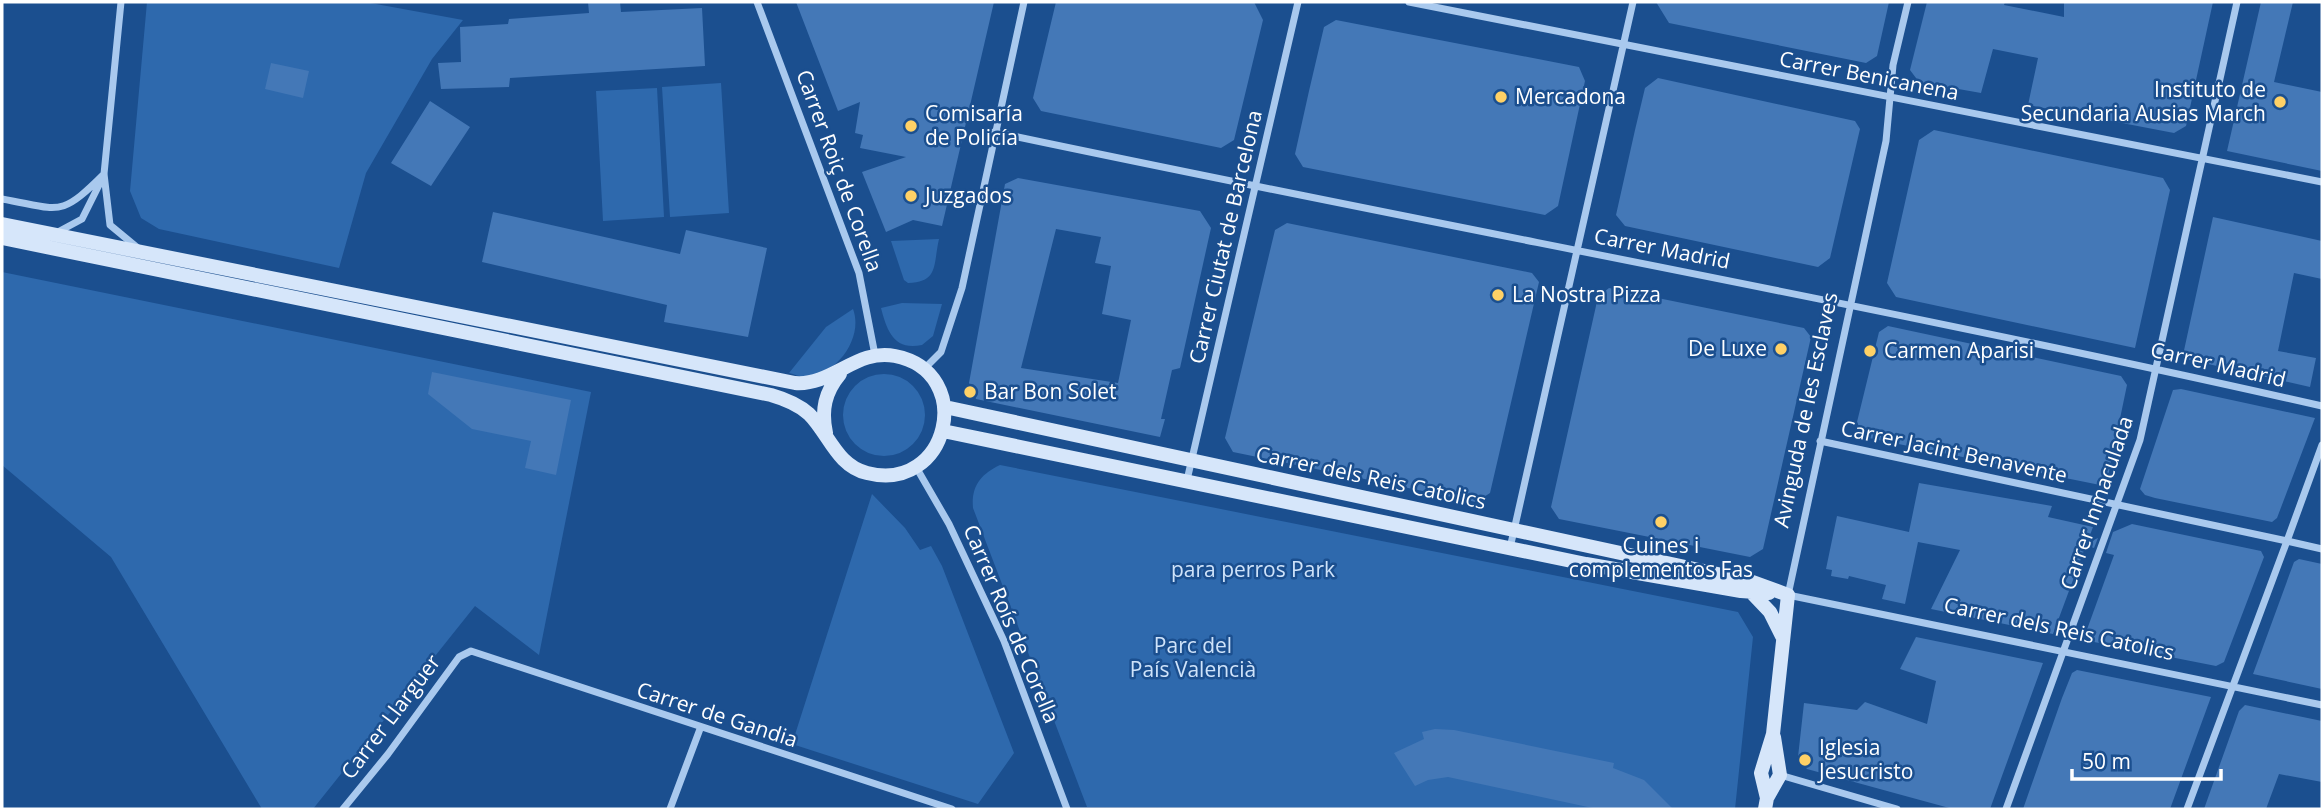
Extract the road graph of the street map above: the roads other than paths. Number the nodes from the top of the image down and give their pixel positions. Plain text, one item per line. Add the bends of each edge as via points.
1 (121, 2) edge
2 (757, 2) edge
3 (1024, 2) edge
4 (1298, 2) edge
5 (1409, 2) edge
6 (1633, 2) edge
7 (1909, 2) edge
8 (2236, 2) edge
9 (1624, 44) junction
10 (1891, 97) junction
11 (994, 132) junction
12 (2202, 158) junction
13 (104, 174) junction
14 (2322, 182) edge
15 (1256, 188) junction
16 (2, 199) edge
17 (2, 224) edge
18 (54, 234) junction
19 (2, 238) edge
20 (140, 249) junction
21 (1578, 251) junction
22 (1850, 304) junction
23 (875, 355) junction
24 (2156, 368) junction
25 (924, 369) junction
26 (843, 370) junction
27 (2322, 406) edge
28 (945, 407) junction
29 (943, 431) junction
30 (827, 436) junction
31 (1820, 441) junction
32 (2322, 445) edge
33 (1190, 460) junction
34 (916, 467) junction
35 (1187, 480) junction
36 (2118, 503) junction
37 (1515, 530) junction
38 (2287, 541) junction
39 (1510, 549) junction
40 (2322, 549) edge
41 (1751, 592) junction
42 (1788, 595) junction
43 (1783, 639) junction
44 (471, 651) joint
45 (2064, 652) junction
46 (2232, 687) junction
47 (2322, 705) edge
48 (700, 729) junction
49 (1773, 734) junction
50 (1765, 756) junction
51 (1780, 775) junction
52 (1766, 804) edge
53 (343, 809) edge
54 (670, 809) edge
55 (952, 809) edge
56 (1067, 809) edge
57 (1897, 809) edge
58 (2006, 809) edge
59 (2187, 809) edge

1 - 13 street
2 - 23 street, Carrer Roiç de Corella via 859,273
3 - 11 street
4 - 15 street, Carrer Ciutat de Barcelona
5 - 9 street, Carrer Benicanena
6 - 9 street
7 - 10 street, Avinguda de les Esclaves via 1893,65
8 - 12 street, Carrer Inmaculada
9 - 10 street, Carrer Benicanena
9 - 21 street
10 - 12 street, Carrer Benicanena
10 - 22 street, Avinguda de les Esclaves via 1886,141
11 - 15 street, Carrer Madrid
11 - 25 street via 962,288 941,352
12 - 14 street, Carrer Benicanena
12 - 24 street, Carrer Inmaculada
13 - 16 street via 68,207
13 - 18 street via 82,219
13 - 20 street via 110,225
15 - 21 street, Carrer Madrid
15 - 33 street, Carrer Ciutat de Barcelona
17 - 18 street
18 - 20 street
19 - 30 street via 757,391 790,401
20 - 26 street via 795,383 821,381
21 - 22 street, Carrer Madrid
21 - 37 street
22 - 24 street, Carrer Madrid
22 - 31 street, Avinguda de les Esclaves
23 - 25 street via 909,360
23 - 26 street
24 - 27 street, Carrer Madrid
24 - 36 street, Carrer Inmaculada via 2140,440
25 - 28 street
26 - 30 street via 825,401
28 - 29 street
28 - 33 street, Carrer dels Reis Catolics
29 - 34 street via 936,448
29 - 35 street, Carrer dels Reis Catolics
30 - 34 street via 835,452 864,473 899,474
31 - 36 street, Carrer Jacint Benavente
31 - 42 street, Avinguda de les Esclaves
32 - 38 street
33 - 35 street, Carrer Ciutat de Barcelona
33 - 37 street, Carrer dels Reis Catolics
34 - 56 street, Carrer Roís de Corella via 949,524 1004,641
35 - 39 street, Carrer dels Reis Catolics
36 - 38 street, Carrer Jacint Benavente
36 - 45 street, Carrer Inmaculada
37 - 39 street
37 - 42 street, Carrer dels Reis Catolics via 1750,581
38 - 40 street, Carrer Jacint Benavente
38 - 46 street
39 - 41 street, Carrer dels Reis Catolics
41 - 42 street, Carrer dels Reis Catolics
41 - 43 street via 1770,612
42 - 43 street, Avinguda de les Esclaves
42 - 45 street, Carrer dels Reis Catolics
43 - 49 street, Avinguda de les Esclaves
44 - 48 street, Carrer de Gandia
44 - 53 street, Carrer Llarguer via 459,657
45 - 46 street, Carrer dels Reis Catolics
45 - 58 street, Carrer Inmaculada
46 - 47 street, Carrer dels Reis Catolics
46 - 59 street
48 - 54 street
48 - 55 street, Carrer de Gandia
49 - 50 street, Avinguda de les Esclaves
49 - 51 street, Avinguda de les Esclaves
50 - 51 street via 1769,771
50 - 52 street, Avinguda de les Esclaves via 1761,772
51 - 52 street, Avinguda de les Esclaves
51 - 57 street

